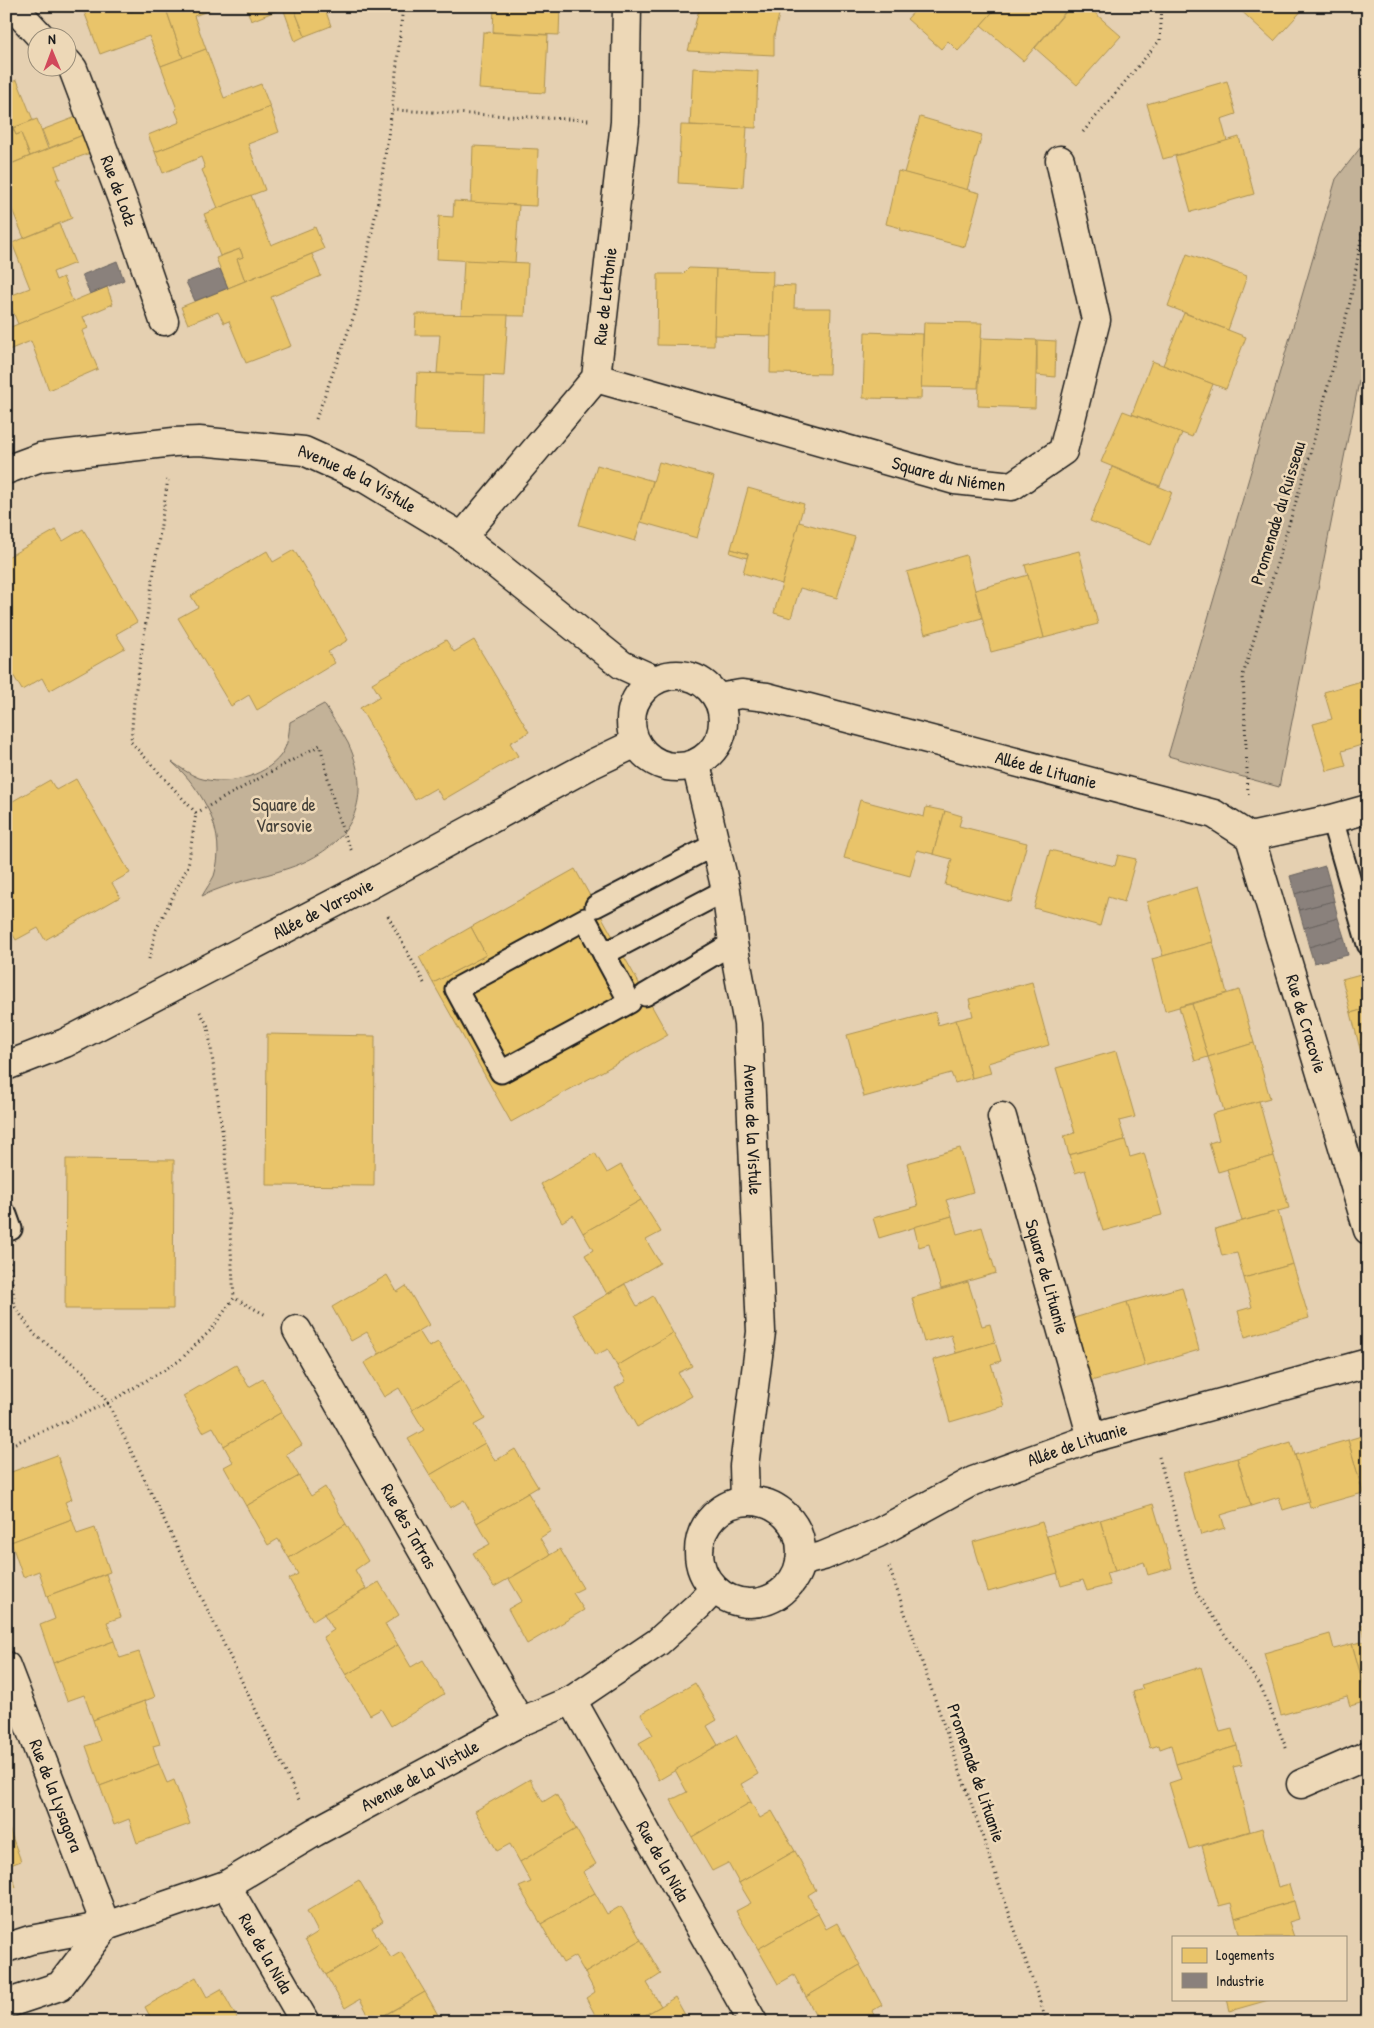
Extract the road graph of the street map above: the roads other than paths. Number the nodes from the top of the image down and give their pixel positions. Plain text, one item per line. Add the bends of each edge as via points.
1 (627, 6) edge
2 (12, 12) edge
3 (30, 28) edge
4 (76, 78) edge
5 (1060, 160) road end
6 (164, 322) dead end
7 (596, 378) junction
8 (6, 470) edge
9 (462, 537) junction
10 (655, 680) junction
11 (718, 698) junction
12 (636, 743) junction
13 (696, 764) junction
14 (1368, 809) edge
15 (1332, 819) junction
16 (1250, 837) junction
17 (716, 844) junction
18 (726, 890) junction
19 (596, 906) dead end
20 (733, 943) junction
21 (1368, 944) edge
22 (604, 954) junction
23 (645, 994) dead end
24 (6, 1066) edge
25 (1002, 1117) dead end
26 (1366, 1216) edge
27 (297, 1330) road end
28 (1368, 1363) edge
29 (1092, 1438) junction
30 (745, 1501) junction
31 (800, 1562) junction
32 (714, 1589) junction
33 (6, 1666) edge
34 (572, 1700) junction
35 (520, 1722) junction
36 (1368, 1755) edge
37 (1301, 1784) road end
38 (226, 1886) junction
39 (106, 1926) junction
40 (6, 1948) edge
41 (6, 2004) edge
42 (305, 2022) edge
43 (753, 2022) edge

1 - 7 street, Rue de Lettonie via 625,122
2 - 3 street
4 - 6 street, Rue de Lodz
5 - 7 street, Square du Niémen via 1096,320 1064,450 1012,486 955,480
7 - 9 street
8 - 9 street, Avenue de la Vistule via 41,457 174,442 199,441 304,451 366,479
9 - 10 street, Avenue de la Vistule via 622,665
10 - 11 street via 668,675 697,678
10 - 12 street via 635,701 631,730
11 - 13 street via 724,728 709,755
11 - 16 street, Allée de Lituanie via 741,694 806,707 1214,814
12 - 13 street via 645,754 669,767
12 - 24 street, Allée de Varsovie via 65,1043
13 - 17 street, Avenue de la Vistule
14 - 15 street
15 - 16 street
15 - 21 lane
16 - 26 street, Rue de Cracovie
17 - 18 street, Avenue de la Vistule
17 - 19 lane
18 - 20 street, Avenue de la Vistule
18 - 22 lane
20 - 23 lane
20 - 30 street, Avenue de la Vistule via 748,1024 762,1332 744,1466
22 - 22 lane via 630,1002 501,1072 456,990 585,919
25 - 29 street, Square de Lituanie
27 - 35 street, Rue des Tatras
28 - 29 street, Allée de Lituanie
29 - 31 street, Allée de Lituanie via 973,1481 878,1533
30 - 31 street via 761,1502 788,1518 797,1531 801,1546
30 - 32 street via 716,1513 700,1539 698,1554 702,1570
31 - 32 street via 784,1591 769,1600 736,1602
32 - 34 street, Avenue de la Vistule via 658,1642
33 - 39 street, Rue de la Lysagora
34 - 35 street, Avenue de la Vistule
34 - 43 street, Rue de la Nida
35 - 38 street, Avenue de la Vistule via 315,1832
36 - 37 street
38 - 39 street, Avenue de la Vistule
38 - 42 street, Rue de la Nida
39 - 40 street, Avenue de la Vistule via 30,1940
39 - 41 street via 60,1986

